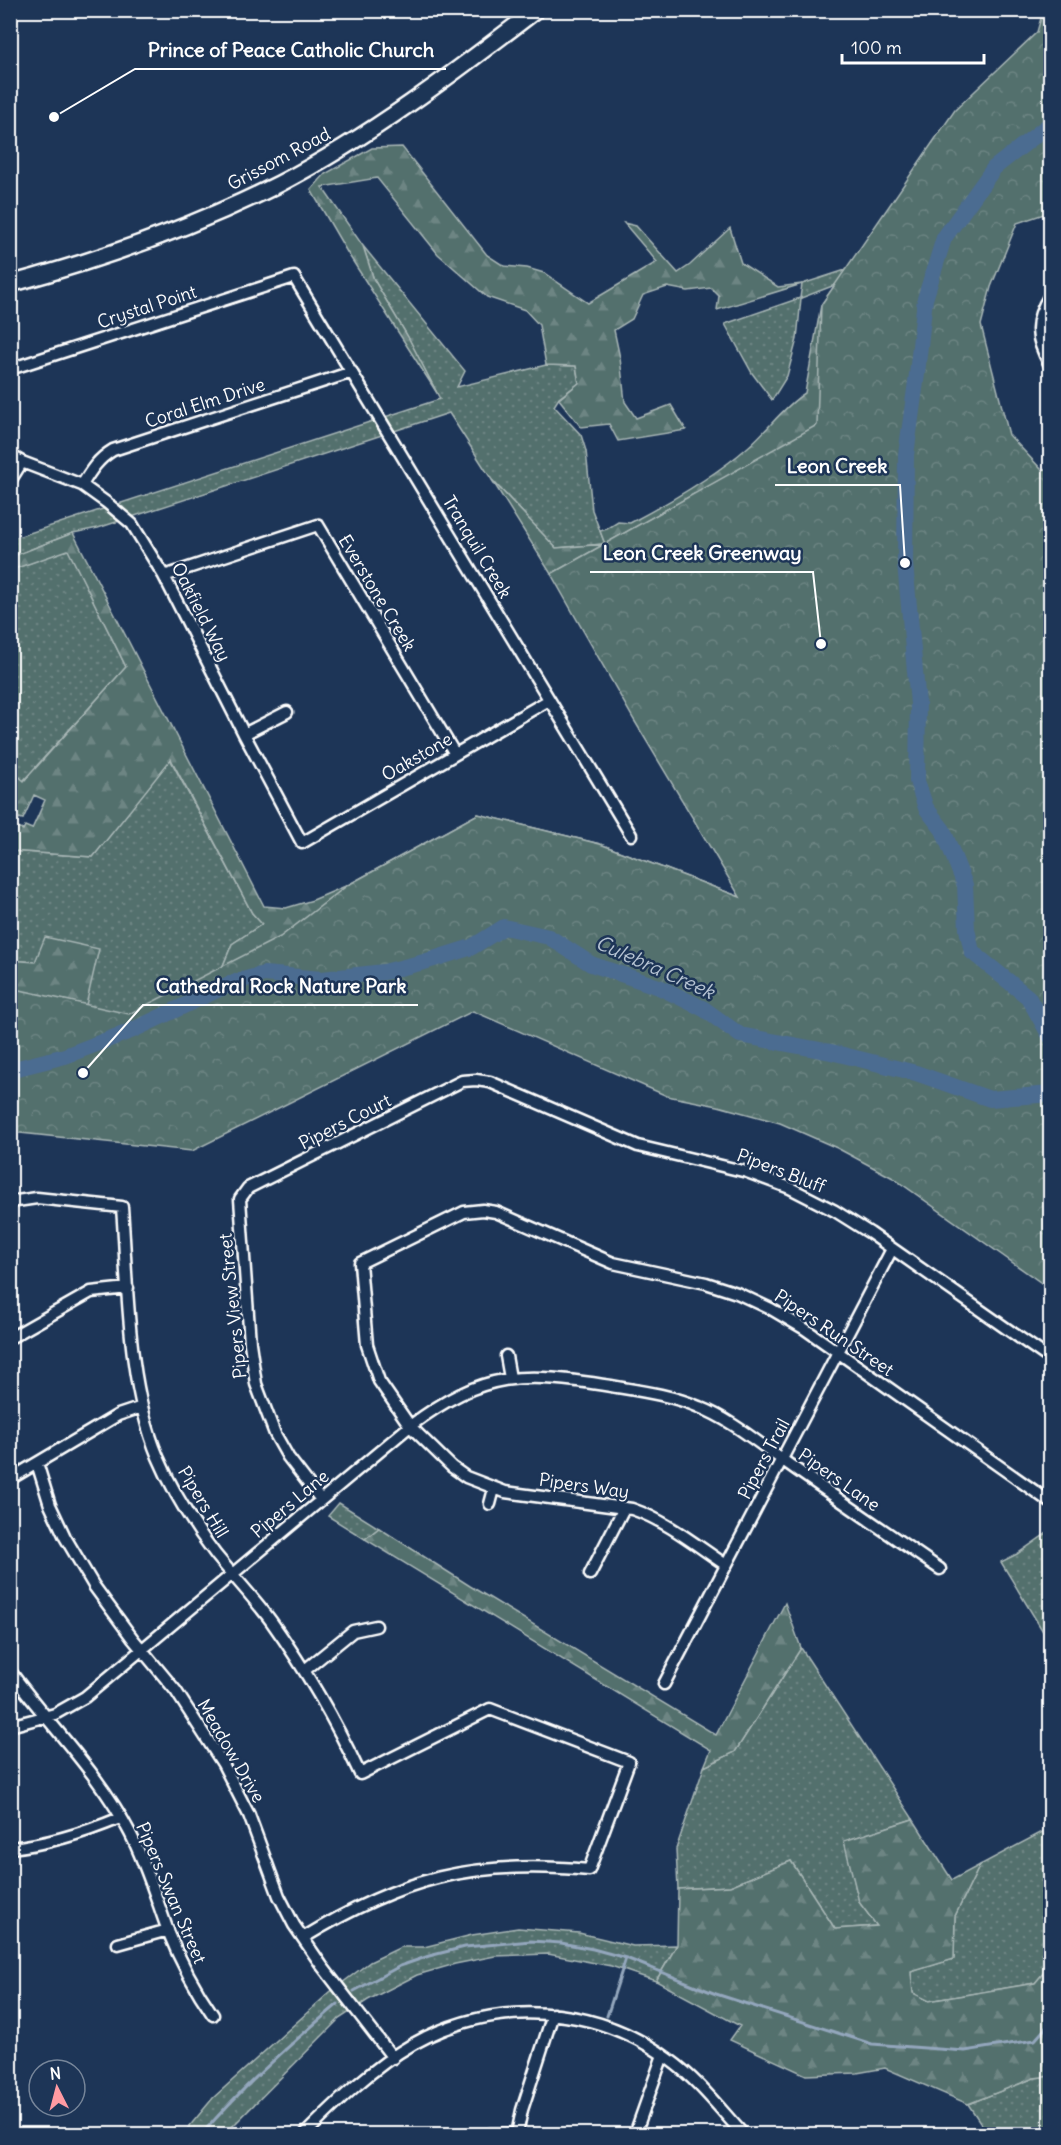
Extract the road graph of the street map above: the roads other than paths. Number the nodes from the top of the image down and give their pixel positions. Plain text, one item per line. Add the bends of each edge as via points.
1 (536, 10) edge
2 (294, 277) joint
3 (10, 284) edge
4 (1050, 295) edge
5 (1050, 365) edge
6 (10, 369) edge
7 (352, 372) junction
8 (10, 455) edge
9 (22, 462) junction
10 (10, 481) edge
11 (81, 485) junction
12 (164, 576) junction
13 (549, 700) junction
14 (287, 712) dead end
15 (244, 734) junction
16 (455, 754) junction
17 (631, 836) dead end
18 (302, 843) joint
19 (469, 1081) joint
20 (240, 1199) joint
21 (10, 1202) edge
22 (473, 1210) joint
23 (892, 1249) junction
24 (128, 1288) junction
25 (10, 1338) edge
26 (838, 1353) junction
27 (506, 1356) dead end
28 (1050, 1359) edge
29 (510, 1378) junction
30 (142, 1407) junction
31 (410, 1426) junction
32 (782, 1460) junction
33 (37, 1463) junction
34 (10, 1479) edge
35 (494, 1489) junction
36 (321, 1500) junction
37 (1050, 1502) edge
38 (490, 1504) dead end
39 (624, 1508) junction
40 (726, 1565) junction
41 (940, 1569) dead end
42 (232, 1574) junction
43 (590, 1574) dead end
44 (376, 1626) dead end
45 (142, 1650) junction
46 (305, 1670) junction
47 (10, 1671) edge
48 (664, 1684) dead end
49 (46, 1717) junction
50 (10, 1726) edge
51 (120, 1818) junction
52 (10, 1848) edge
53 (168, 1930) junction
54 (303, 1938) junction
55 (118, 1944) dead end
56 (553, 2014) junction
57 (213, 2016) dead end
58 (663, 2055) junction
59 (393, 2058) junction
60 (305, 2134) edge
61 (490, 2134) edge
62 (517, 2134) edge
63 (635, 2134) edge
64 (743, 2134) edge

1 - 3 main road, Grissom Road via 398,113 280,183 150,241
2 - 6 street, Crystal Point
2 - 7 street, Tranquil Creek
4 - 5 street via 1038,322 1039,344
7 - 11 street, Coral Elm Drive via 113,450 101,457
7 - 13 street, Tranquil Creek
8 - 9 street, Oakfield Way
9 - 10 street
9 - 11 street, Oakfield Way
11 - 12 street, Oakfield Way via 132,524
12 - 15 street, Oakfield Way
12 - 16 street, Everstone Creek via 318,525
13 - 16 street, Oakstone
13 - 17 street, Tranquil Creek
14 - 15 street
15 - 18 street, Oakfield Way
16 - 18 street, Oakstone
19 - 20 street, Pipers Court via 462,1081 248,1188
19 - 23 street, Pipers Bluff via 490,1082 638,1146 747,1172 790,1188 835,1211
20 - 36 street, Pipers View Street via 256,1384 275,1434
21 - 24 street, Pipers Hill via 37,1198 122,1207
22 - 26 street, Pipers Run Street via 496,1212 614,1263 737,1293 805,1329
22 - 31 street, Pipers Way via 360,1263 364,1328 371,1362 385,1391
23 - 26 street, Pipers Trail
23 - 28 street, Pipers Bluff
24 - 25 street via 91,1292
24 - 30 street, Pipers Hill
26 - 32 street, Pipers Trail
26 - 37 street, Pipers Run Street
27 - 29 street
29 - 31 street, Pipers Lane via 457,1395
29 - 32 street, Pipers Lane via 557,1378 679,1400 741,1429
30 - 33 street via 118,1415
30 - 42 street, Pipers Hill via 175,1493
31 - 35 street, Pipers Way via 452,1467
31 - 36 street, Pipers Lane
32 - 40 street, Pipers Trail
32 - 41 street, Pipers Lane
33 - 34 street
33 - 45 street, Meadow Drive via 65,1537 94,1586
35 - 38 street
35 - 39 street, Pipers Way
36 - 42 street, Pipers Lane
39 - 40 street, Pipers Way via 669,1526
39 - 43 street
40 - 48 street, Pipers Trail
42 - 45 street, Pipers Lane
42 - 46 street, Pipers Hill via 270,1619
44 - 46 street via 353,1631
45 - 49 street, Pipers Lane via 85,1697
45 - 54 street, Meadow Drive via 176,1691 223,1764 253,1826 279,1896
46 - 54 street, Pipers Hill via 360,1774 490,1709 629,1761 589,1870 520,1867 455,1873 383,1895
47 - 49 street, Pipers Swan Street
49 - 50 street, Pipers Lane
49 - 51 street, Pipers Swan Street
51 - 52 street via 63,1839
51 - 53 street, Pipers Swan Street via 152,1882
53 - 55 street
53 - 57 street, Pipers Swan Street
54 - 59 street, Meadow Drive
56 - 58 street via 617,2030
56 - 59 street via 512,2013 474,2020 433,2034
56 - 62 street
58 - 63 street
58 - 64 street via 690,2077
59 - 60 street
61 - 62 street

